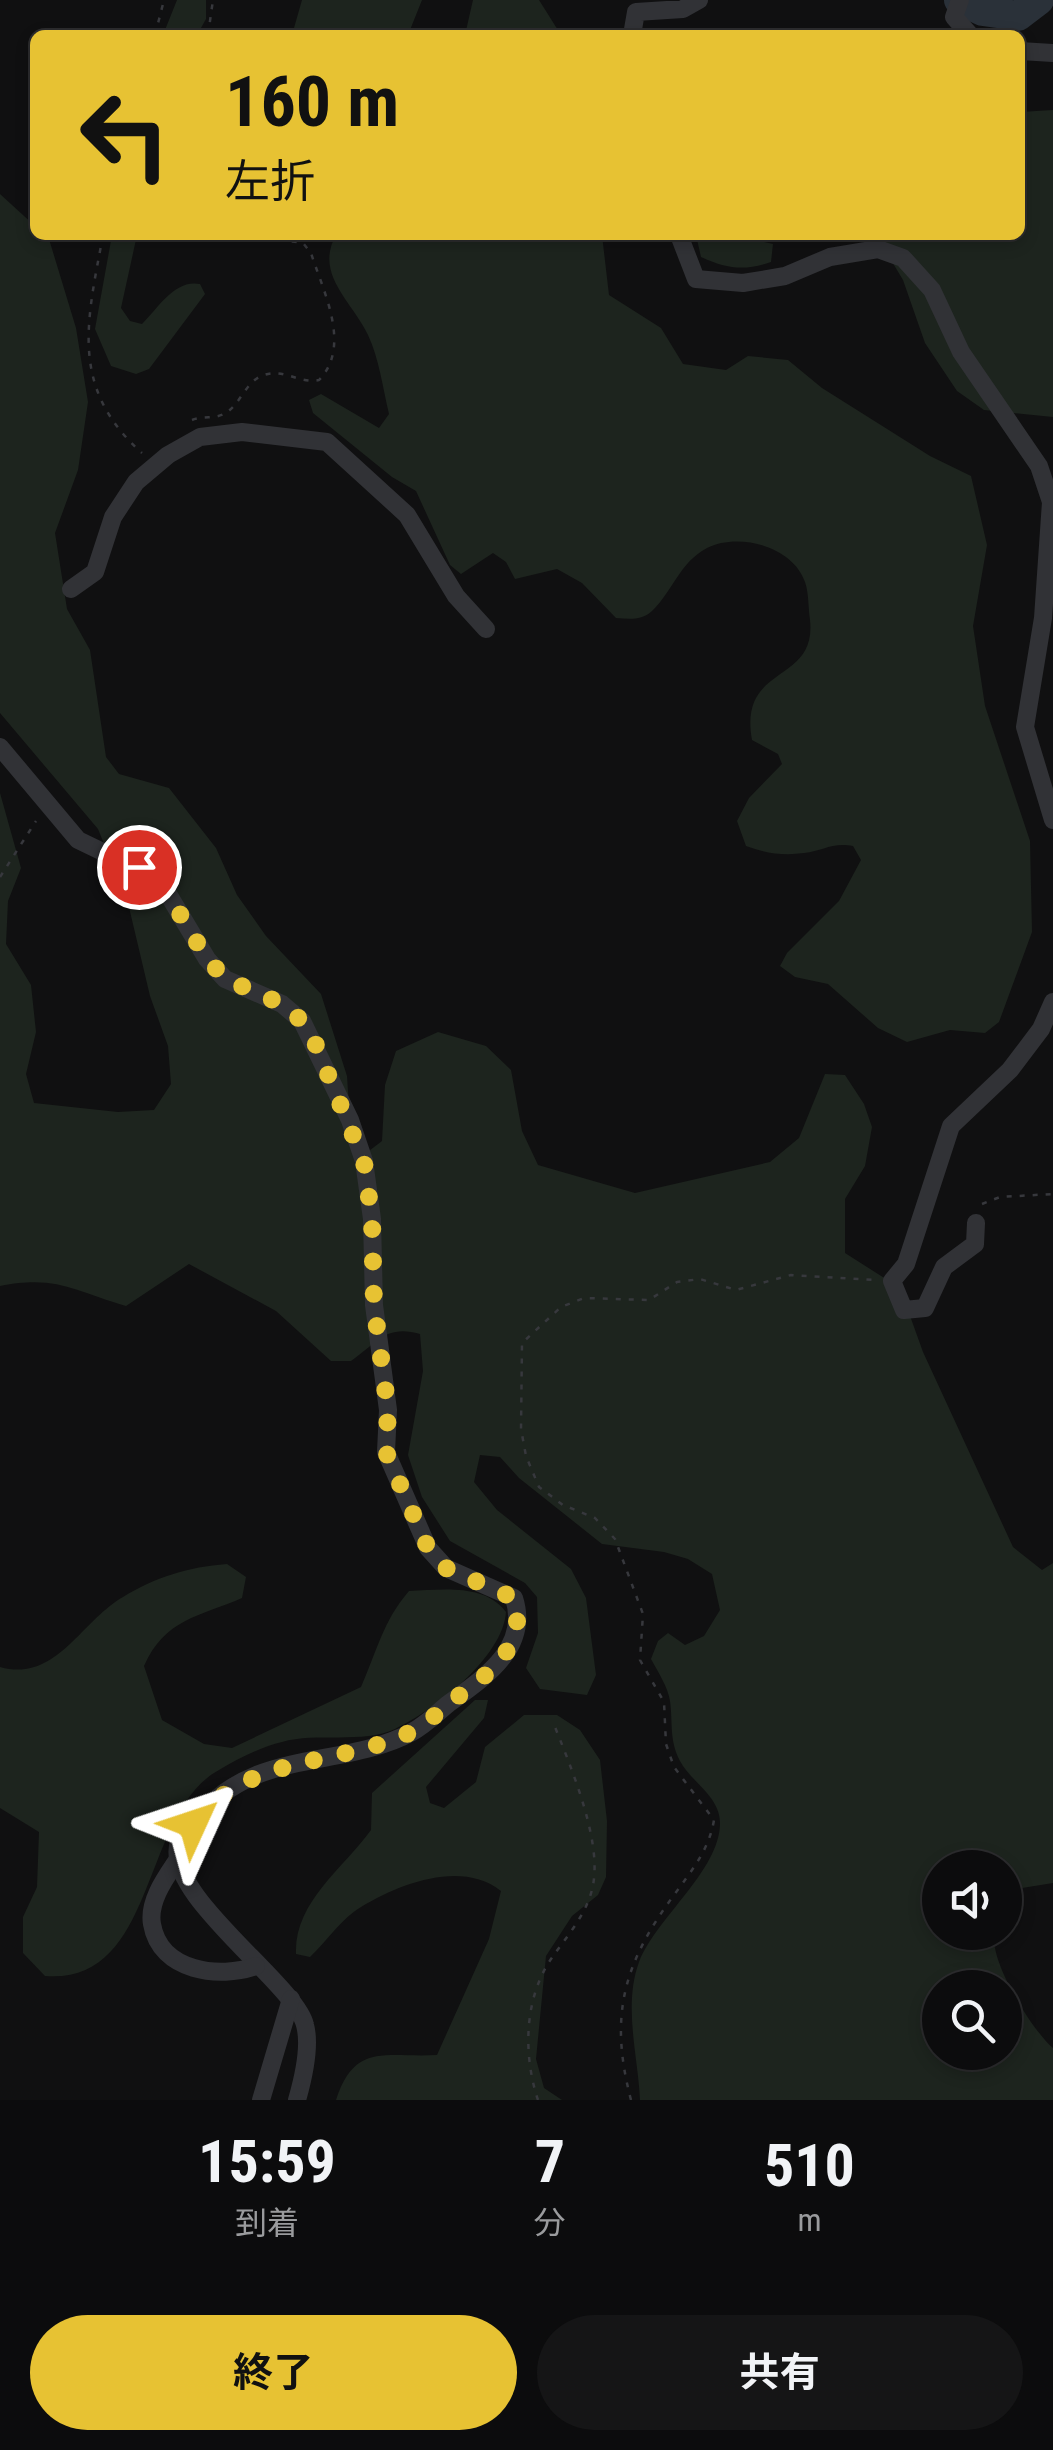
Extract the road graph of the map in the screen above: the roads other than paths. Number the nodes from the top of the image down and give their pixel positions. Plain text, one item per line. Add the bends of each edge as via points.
1 (699, 0) edge
2 (953, 3) edge
3 (633, 30) edge
4 (964, 30) edge
5 (1025, 51) edge
6 (1053, 53) edge
7 (681, 240) edge
8 (71, 589) dead end
9 (486, 630) dead end
10 (0, 747) edge
11 (1053, 820) edge
12 (1053, 1002) edge
13 (976, 1222) road end
14 (178, 1859) junction
15 (256, 1966) junction
16 (291, 1999) junction
17 (261, 2100) edge
18 (296, 2100) edge

1 - 3 street via 682,9 636,12
2 - 4 street
5 - 6 street
7 - 11 street via 696,279 743,283 878,249 903,258 932,290 961,352 1038,466 1051,502 1044,618 1025,727
8 - 9 street via 94,572 113,517 136,482 200,437 242,432 327,442 407,516 456,596
10 - 14 street via 78,840 159,879 226,979 282,1004 302,1021 364,1162 388,1410 386,1452 428,1548 446,1568 514,1598 519,1615 516,1634 492,1672 411,1732 245,1780 206,1807 179,1842
12 - 13 street via 1010,1070 951,1126 906,1264 892,1282 904,1310 925,1308 944,1267 975,1244
14 - 15 street
14 - 15 street via 158,1887 152,1924 165,1950 204,1974
15 - 16 street
16 - 17 street
16 - 18 street via 305,2025

